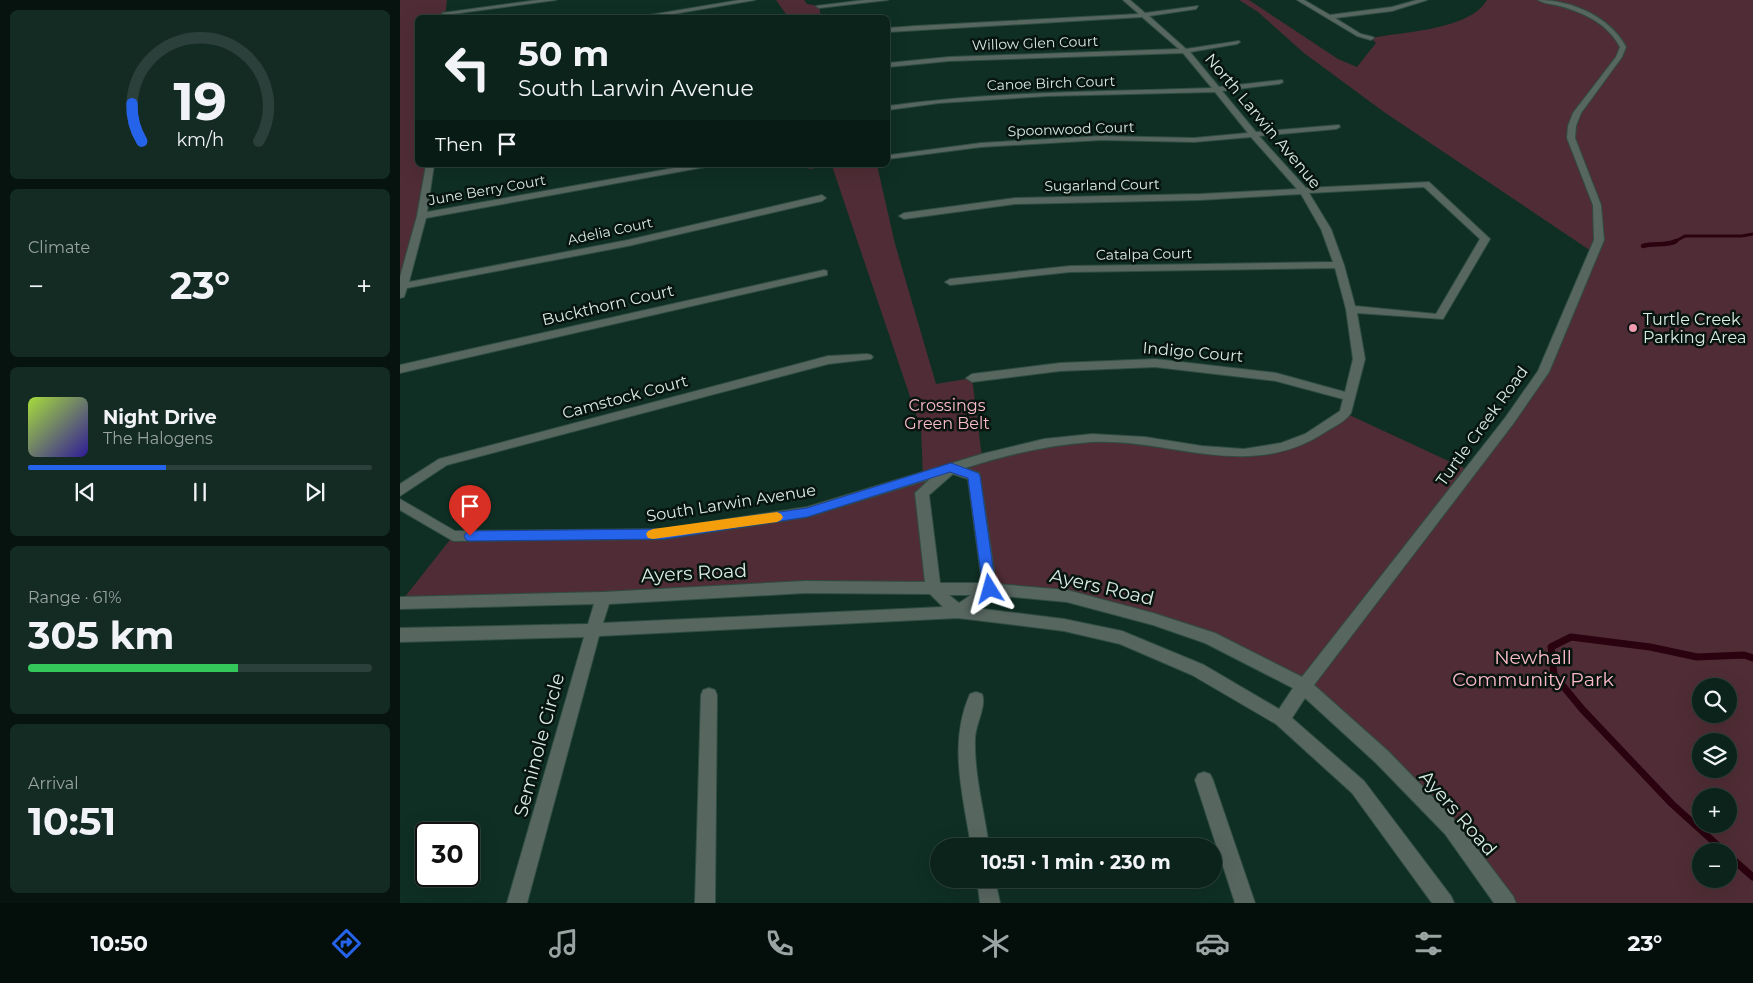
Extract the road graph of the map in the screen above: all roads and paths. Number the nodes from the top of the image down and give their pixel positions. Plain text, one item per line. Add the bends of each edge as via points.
1 (553, 0) edge
2 (752, 0) edge
3 (885, 0) edge
4 (1126, 0) edge
5 (1300, 0) edge
6 (1424, 0) edge
7 (1540, 0) edge
8 (819, 6) dead end
9 (1196, 7) dead end
10 (445, 12) edge
11 (655, 15) edge
12 (1146, 16) junction
13 (1328, 17) junction
14 (890, 30) edge
15 (1371, 38) dead end
16 (1236, 42) dead end
17 (1185, 52) junction
18 (890, 65) edge
19 (1280, 82) dead end
20 (1216, 90) junction
21 (890, 108) edge
22 (1336, 127) dead end
23 (1253, 134) junction
24 (890, 157) dead end
25 (430, 167) edge
26 (694, 167) edge
27 (1302, 190) junction
28 (822, 198) dead end
29 (422, 216) junction
30 (904, 216) dead end
31 (1339, 265) junction
32 (824, 273) dead end
33 (950, 282) dead end
34 (401, 290) edge
35 (1350, 309) junction
36 (867, 357) dead end
37 (400, 369) edge
38 (972, 378) dead end
39 (1350, 398) junction
40 (951, 468) junction
41 (400, 491) edge
42 (400, 504) edge
43 (933, 588) junction
44 (990, 589) junction
45 (604, 598) junction
46 (400, 603) edge
47 (958, 612) junction
48 (593, 630) junction
49 (400, 635) edge
50 (1304, 686) junction
51 (710, 695) dead end
52 (976, 699) dead end
53 (1282, 719) junction
54 (1204, 780) dead end
55 (979, 838) edge
56 (988, 888) edge
57 (517, 903) edge
58 (705, 903) edge
59 (990, 903) edge
60 (1245, 903) edge
61 (1444, 903) edge
62 (1506, 903) edge

1 - 10 street
2 - 11 street
3 - 8 street
4 - 12 street, North Larwin Avenue
5 - 13 street
6 - 13 street via 1392,9
7 - 50 street, Turtle Creek Road via 1597,20 1616,33 1623,47 1577,113 1572,126 1571,138 1597,205 1599,240 1543,372 1509,421
9 - 12 street
12 - 14 street
12 - 17 street, North Larwin Avenue
13 - 15 street via 1359,35
16 - 17 street, Willow Glen Court
17 - 18 street, Willow Glen Court via 1004,56
17 - 20 street, North Larwin Avenue
19 - 20 street, Canoe Birch Court
20 - 21 street, Canoe Birch Court via 1048,94
20 - 23 street, North Larwin Avenue
22 - 23 street, Spoonwood Court
23 - 24 street, Spoonwood Court via 1194,140 1101,138 981,145
23 - 27 street, North Larwin Avenue
25 - 29 street
26 - 29 street, June Berry Court
27 - 30 street, Sugarland Court via 1200,197 1015,202
27 - 31 street, North Larwin Avenue via 1326,229
27 - 35 street, Sugarland Court via 1426,184 1486,239 1439,317
28 - 34 street, Adelia Court via 628,243
29 - 34 street
31 - 33 street, Catalpa Court via 1070,269
31 - 35 street, North Larwin Avenue
32 - 37 street, Buckthorn Court
35 - 39 street, North Larwin Avenue via 1358,359
36 - 41 street, Camstock Court via 828,360 443,462
38 - 39 street, Indigo Court via 1060,367 1155,363 1276,377
39 - 40 street, North Larwin Avenue via 1345,413 1309,437 1283,447 1244,453 1092,438 1044,443
40 - 42 street, South Larwin Avenue via 807,512 664,534 453,536
40 - 43 street via 922,493
40 - 44 street via 974,476
43 - 44 street, Ayers Road
43 - 45 street, Ayers Road via 805,587
43 - 47 street
44 - 47 street
44 - 50 street, Ayers Road via 1067,596 1153,619 1210,638
45 - 46 street, Ayers Road
45 - 48 street, Seminole Circle
47 - 48 street
47 - 53 street via 1064,625 1122,638 1198,670
48 - 49 street
48 - 57 street, Seminole Circle
50 - 53 street, Turtle Creek Road
50 - 62 street, Ayers Road via 1382,757 1450,828
51 - 58 street
52 - 55 street via 967,732 966,763
53 - 61 street via 1358,787
54 - 60 street
56 - 59 street

